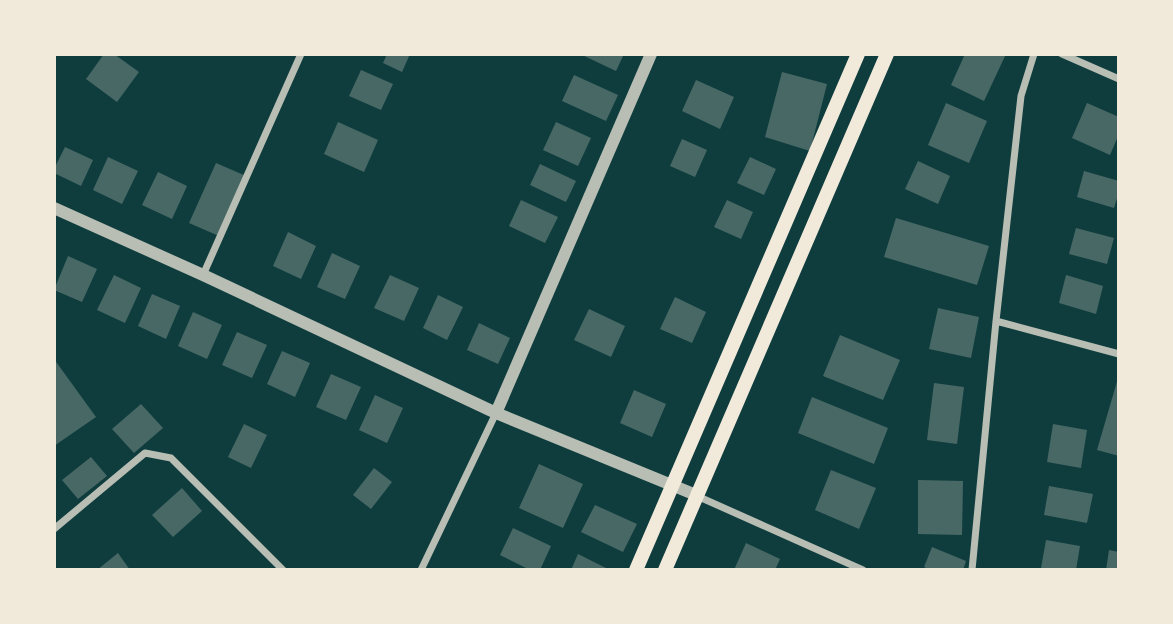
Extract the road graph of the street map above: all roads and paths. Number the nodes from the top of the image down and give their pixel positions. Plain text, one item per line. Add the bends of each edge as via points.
1 (301, 54) edge
2 (651, 54) edge
3 (858, 54) edge
4 (887, 54) edge
5 (1034, 54) edge
6 (1062, 54) edge
7 (1119, 79) edge
8 (54, 208) edge
9 (203, 275) junction
10 (996, 321) junction
11 (1119, 354) edge
12 (496, 413) junction
13 (672, 487) junction
14 (696, 495) junction
15 (54, 529) edge
16 (283, 570) edge
17 (421, 570) edge
18 (636, 570) edge
19 (664, 570) edge
20 (863, 570) edge
21 (972, 570) edge

1 - 9 street
2 - 12 street
3 - 13 main road
4 - 14 main road
5 - 10 street via 1021,96
6 - 7 street
8 - 9 street
9 - 12 street
10 - 11 street
10 - 21 street
12 - 13 street
12 - 17 street
13 - 14 street
13 - 18 main road
14 - 19 main road
14 - 20 street
15 - 16 street via 145,453 172,458

